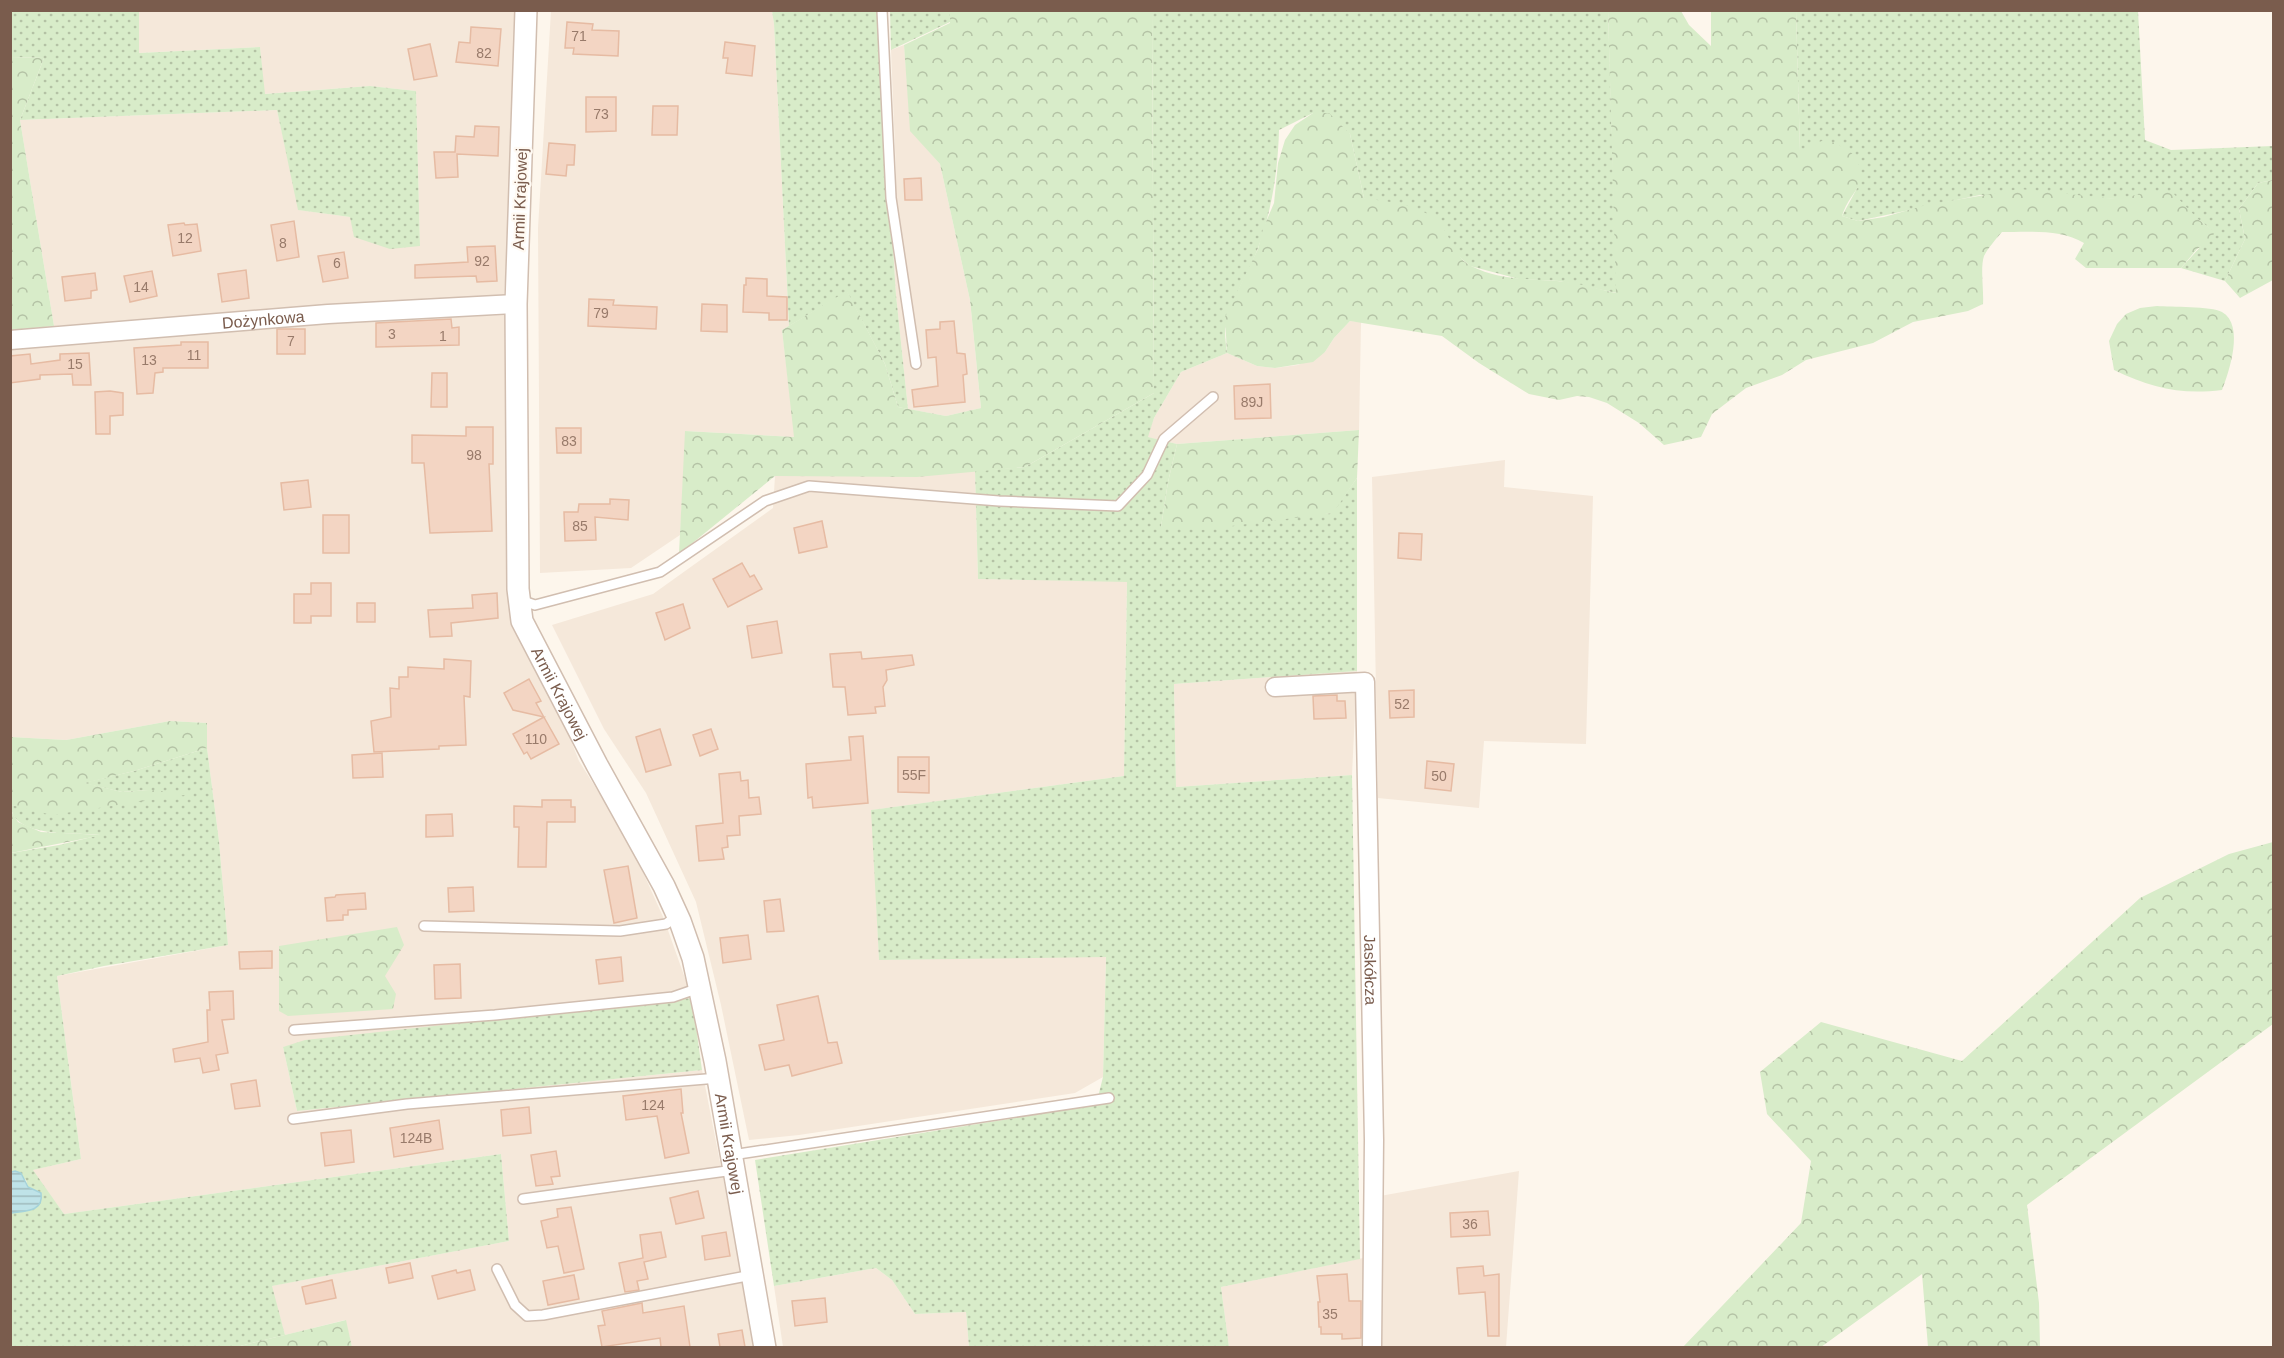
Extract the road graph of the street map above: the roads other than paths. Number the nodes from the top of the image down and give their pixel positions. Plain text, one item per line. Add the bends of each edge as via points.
1 (526, 10) edge
2 (882, 10) edge
3 (516, 304) junction
4 (10, 340) edge
5 (916, 364) dead end
6 (1213, 397) dead end
7 (520, 600) junction
8 (1275, 687) dead end
9 (677, 916) junction
10 (424, 926) dead end
11 (699, 988) junction
12 (294, 1030) dead end
13 (718, 1078) junction
14 (1109, 1098) dead end
15 (293, 1119) dead end
16 (733, 1163) junction
17 (523, 1199) dead end
18 (497, 1269) dead end
19 (753, 1275) junction
20 (765, 1347) edge
21 (1372, 1347) edge

1 - 3 street, Armii Krajowej
2 - 5 lane via 891,198
3 - 4 street, Dożynkowa via 328,314
3 - 7 street, Armii Krajowej
6 - 7 lane via 1164,439 1146,475 1118,506 809,486 765,501 660,572 535,605
7 - 9 street, Armii Krajowej via 522,621
8 - 21 street, Jaskółcza via 1365,682 1374,1140
9 - 10 lane via 666,924 620,931
9 - 11 street, Armii Krajowej via 693,958
11 - 12 lane via 673,997
11 - 13 street, Armii Krajowej
13 - 15 lane via 407,1104
13 - 16 street, Armii Krajowej
14 - 16 lane
16 - 17 lane
16 - 19 street, Armii Krajowej
18 - 19 lane via 514,1305 527,1316
19 - 20 street, Armii Krajowej

